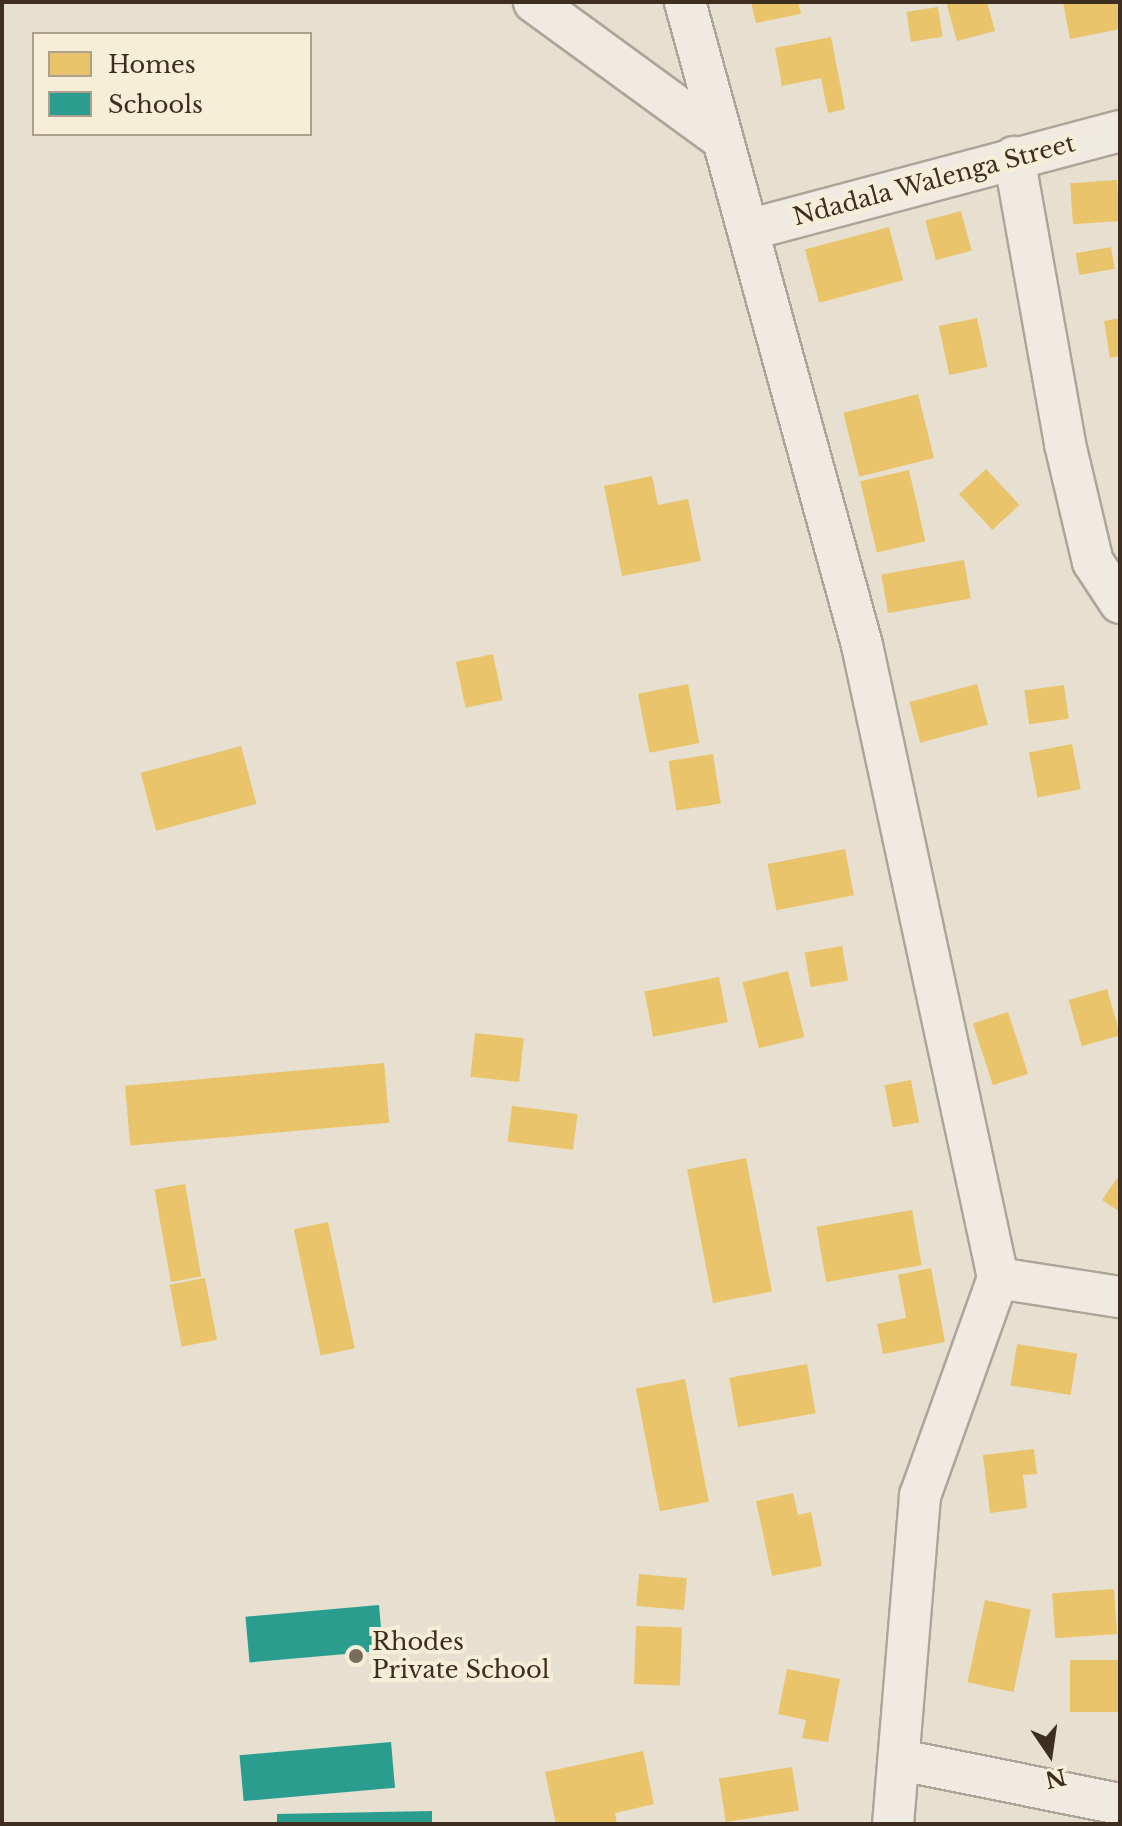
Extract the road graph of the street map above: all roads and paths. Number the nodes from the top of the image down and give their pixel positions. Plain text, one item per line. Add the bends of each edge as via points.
1 (534, 2) edge
2 (685, 2) edge
3 (1120, 131) edge
4 (722, 139) junction
5 (1014, 157) junction
6 (748, 230) junction
7 (1120, 603) edge
8 (998, 1278) junction
9 (1120, 1297) edge
10 (901, 1760) junction
11 (1120, 1804) edge
12 (893, 1824) edge

1 - 4 street
2 - 4 street
3 - 5 street, Ndadala Walenga Street
4 - 6 street
5 - 6 street, Ndadala Walenga Street
5 - 7 street via 1065,444 1093,562
6 - 8 street via 862,645
8 - 9 street
8 - 10 street via 920,1496
10 - 11 street
10 - 12 street

